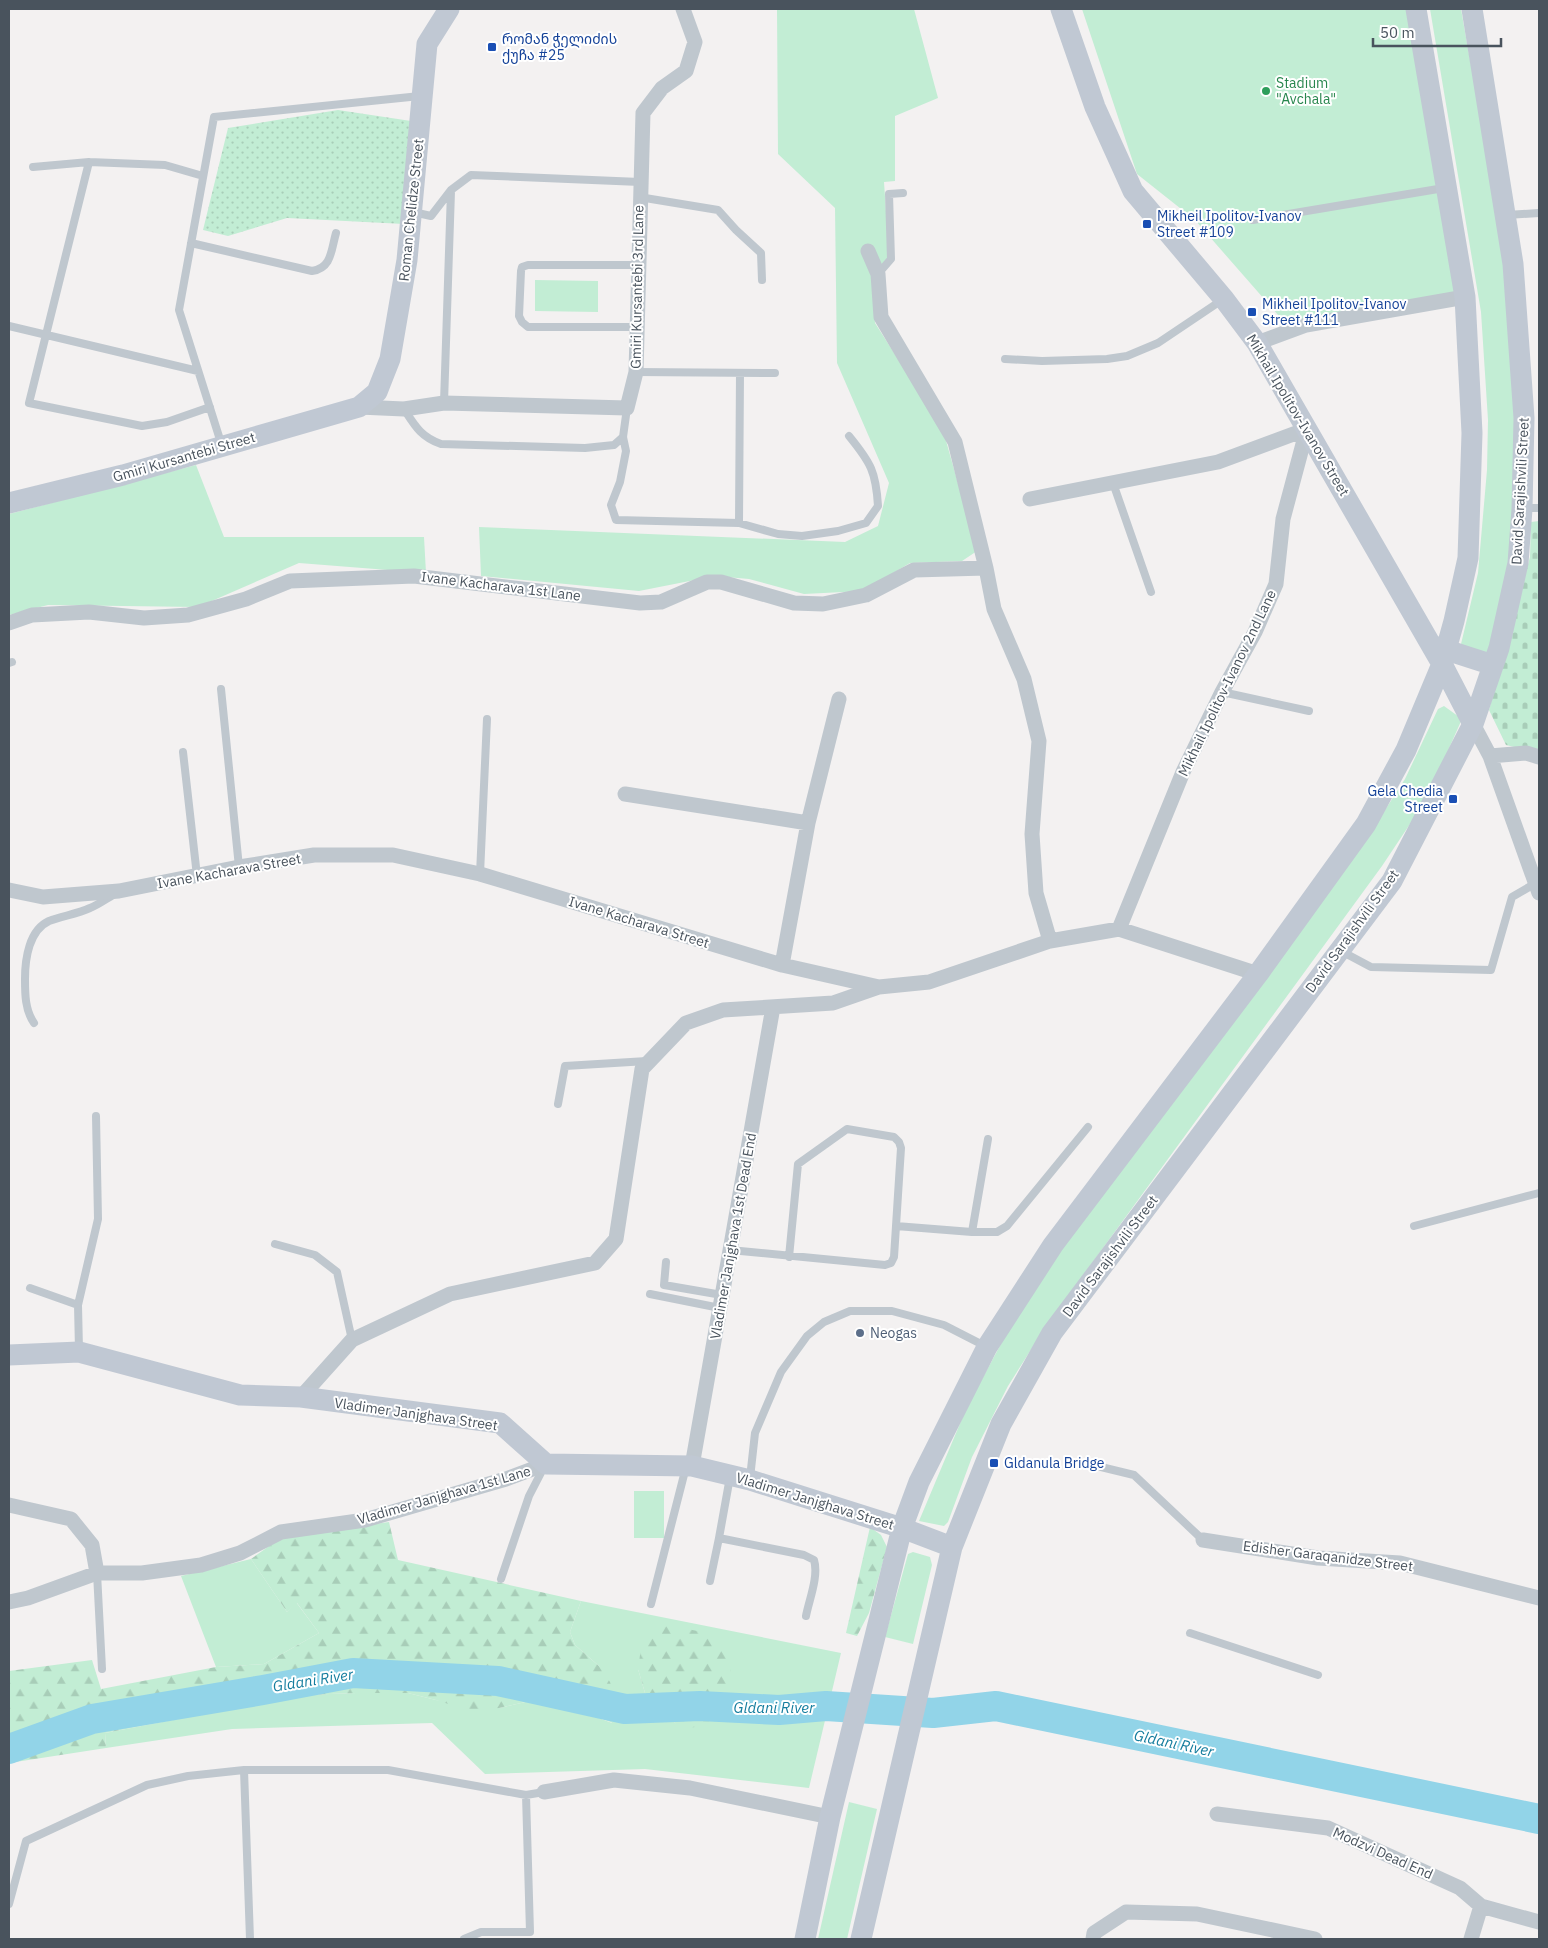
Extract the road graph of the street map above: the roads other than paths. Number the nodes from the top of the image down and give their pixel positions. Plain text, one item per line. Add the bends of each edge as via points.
1 (449, 9) edge
2 (683, 9) edge
3 (1061, 9) edge
4 (1416, 9) edge
5 (1472, 9) edge
6 (422, 96) junction
7 (89, 162) junction
8 (33, 167) dead end
9 (203, 176) junction
10 (640, 182) junction
11 (1446, 187) junction
12 (451, 190) junction
13 (903, 193) dead end
14 (640, 198) junction
15 (413, 212) junction
16 (1539, 213) edge
17 (1505, 215) junction
18 (1253, 220) dead end
19 (336, 233) dead end
20 (191, 243) junction
21 (868, 251) dead end
22 (638, 265) junction
23 (878, 274) junction
24 (762, 280) dead end
25 (1465, 297) junction
26 (1224, 299) junction
27 (9, 326) edge
28 (637, 327) junction
29 (47, 334) junction
30 (1258, 343) junction
31 (1005, 359) dead end
32 (198, 371) junction
33 (636, 372) junction
34 (740, 373) junction
35 (775, 373) dead end
36 (444, 403) junction
37 (210, 407) junction
38 (358, 407) junction
39 (627, 408) junction
40 (404, 409) junction
41 (1307, 429) junction
42 (849, 436) dead end
43 (623, 437) junction
44 (222, 447) junction
45 (1113, 483) junction
46 (1030, 499) dead end
47 (9, 503) edge
48 (1531, 508) edge
49 (738, 523) junction
50 (986, 568) junction
51 (1151, 592) dead end
52 (9, 622) edge
53 (1440, 653) junction
54 (1493, 665) junction
55 (221, 689) dead end
56 (1222, 692) junction
57 (839, 699) dead end
58 (1309, 711) dead end
59 (487, 719) dead end
60 (1473, 724) junction
61 (182, 752) dead end
62 (1490, 756) junction
63 (1539, 757) edge
64 (624, 794) dead end
65 (808, 823) junction
66 (239, 867) junction
67 (480, 874) junction
68 (197, 876) junction
69 (1538, 888) edge
70 (9, 890) edge
71 (119, 891) junction
72 (1119, 929) junction
73 (1050, 941) junction
74 (1339, 950) junction
75 (782, 965) junction
76 (1258, 974) junction
77 (878, 987) junction
78 (773, 1007) junction
79 (34, 1023) dead end
80 (649, 1061) junction
81 (558, 1104) dead end
82 (96, 1116) dead end
83 (1088, 1127) dead end
84 (988, 1139) dead end
85 (1539, 1193) edge
86 (896, 1226) junction
87 (1414, 1226) dead end
88 (972, 1232) junction
89 (275, 1244) dead end
90 (730, 1250) junction
91 (789, 1257) junction
92 (666, 1262) dead end
93 (30, 1288) dead end
94 (650, 1294) dead end
95 (721, 1301) junction
96 (78, 1305) junction
97 (352, 1340) junction
98 (987, 1347) junction
99 (79, 1352) junction
100 (9, 1355) edge
101 (301, 1397) junction
102 (546, 1464) junction
103 (689, 1465) junction
104 (1101, 1466) dead end
105 (740, 1478) junction
106 (9, 1505) edge
107 (902, 1528) junction
108 (719, 1538) junction
109 (1203, 1540) joint
110 (952, 1547) junction
111 (97, 1573) junction
112 (501, 1579) dead end
113 (710, 1581) dead end
114 (1539, 1598) edge
115 (9, 1602) edge
116 (651, 1604) dead end
117 (806, 1616) dead end
118 (1190, 1633) dead end
119 (102, 1669) dead end
120 (1318, 1674) dead end
121 (244, 1770) junction
122 (544, 1792) joint
123 (526, 1795) junction
124 (1217, 1814) dead end
125 (830, 1817) junction
126 (9, 1904) edge
127 (1481, 1906) junction
128 (1539, 1922) edge
129 (250, 1939) edge
130 (464, 1939) edge
131 (805, 1939) edge
132 (861, 1939) edge
133 (1092, 1939) edge
134 (1315, 1939) edge
135 (1471, 1939) edge

1 - 6 main road, Roman Chelidze Street via 427,44
2 - 10 street, Gmiri Kursantebi 3rd Lane via 695,42 686,71 662,88 643,113
3 - 26 main road, Mikhail Ipolitov-Ivanov Street via 1096,107 1133,191
4 - 11 main road
5 - 17 main road, David Sarajishvili Street
6 - 9 lane via 214,117
6 - 15 main road, Roman Chelidze Street
7 - 8 lane
7 - 9 lane via 165,165
7 - 29 lane
9 - 20 lane
10 - 12 lane via 471,175
10 - 14 street, Gmiri Kursantebi 3rd Lane
11 - 18 lane
11 - 25 main road
12 - 15 lane via 431,216
12 - 36 lane
13 - 23 lane via 889,194 891,259
14 - 22 street, Gmiri Kursantebi 3rd Lane
14 - 24 lane via 718,210 761,253
15 - 38 main road, Roman Chelidze Street via 390,359 377,392
16 - 17 lane
17 - 48 main road, David Sarajishvili Street via 1528,418
19 - 20 lane via 327,264 312,270
20 - 32 lane via 179,310
21 - 23 street
22 - 28 street, Gmiri Kursantebi 3rd Lane
22 - 28 lane via 522,267 519,316 528,327
23 - 50 street via 881,317 955,442
25 - 30 street via 1306,325
25 - 53 main road via 1472,433 1468,558 1454,621
26 - 30 main road, Mikhail Ipolitov-Ivanov Street
26 - 31 lane via 1158,343 1127,356 1107,360
27 - 29 lane
28 - 33 street, Gmiri Kursantebi 3rd Lane
29 - 32 lane
29 - 37 lane via 30,403 142,426 167,422
30 - 41 main road, Mikhail Ipolitov-Ivanov Street
32 - 37 lane
33 - 34 lane
33 - 39 street, Gmiri Kursantebi 3rd Lane
34 - 35 lane
34 - 49 lane
36 - 39 street
36 - 40 street
37 - 44 lane
38 - 40 street
38 - 44 main road, Gmiri Kursantebi Street
39 - 43 lane
40 - 43 lane via 417,429 441,444 585,448 614,445
41 - 45 street via 1218,462
41 - 53 main road, Mikhail Ipolitov-Ivanov Street
41 - 56 street, Mikhail Ipolitov-Ivanov 2nd Lane via 1282,519 1276,584 1255,632
42 - 49 lane via 867,457 876,483 878,506 866,523 802,536 778,534
43 - 49 lane via 626,451 620,482 611,505 616,520
44 - 47 main road, Gmiri Kursantebi Street
45 - 46 street
45 - 51 lane
48 - 54 main road, David Sarajishvili Street
50 - 52 street, Ivane Kacharava 1st Lane via 914,570 866,595 823,604 794,603 721,582 707,582 661,602 640,603 414,576 290,582 246,599 188,615 144,618 89,612 32,615
50 - 73 street via 994,609 1024,679 1039,741 1032,834 1036,893
53 - 54 main road
53 - 60 main road, Mikhail Ipolitov-Ivanov Street
53 - 76 main road via 1406,750 1366,824
54 - 60 main road, David Sarajishvili Street
55 - 66 lane
56 - 58 lane
56 - 72 street, Mikhail Ipolitov-Ivanov 2nd Lane via 1183,772
57 - 65 street
59 - 67 lane
60 - 62 street
60 - 74 main road, David Sarajishvili Street via 1392,881
61 - 68 lane
62 - 63 street via 1526,753
62 - 69 street
64 - 65 street
65 - 75 street
66 - 67 street, Ivane Kacharava Street via 314,855 393,855
66 - 68 street, Ivane Kacharava Street
67 - 75 street, Ivane Kacharava Street
68 - 71 street, Ivane Kacharava Street
69 - 74 lane via 1512,897 1491,970 1371,967
70 - 71 street, Ivane Kacharava Street via 42,897
71 - 79 lane via 90,908 47,922 36,933 25,968 25,997
72 - 73 street, Ivane Kacharava Street
72 - 76 street, Ivane Kacharava Street
73 - 77 street, Ivane Kacharava Street via 929,982
74 - 110 main road, David Sarajishvili Street via 1052,1333 1001,1424
75 - 77 street, Ivane Kacharava Street
76 - 98 main road via 1053,1244
77 - 78 street via 833,1003
78 - 80 street via 723,1010 686,1023
78 - 90 street, Vladimer Janjghava 1st Dead End
80 - 81 lane via 565,1066
80 - 97 street via 642,1069 616,1238 596,1263 450,1294
82 - 96 lane via 98,1219
83 - 88 lane via 1008,1226 997,1232
84 - 88 lane
85 - 87 lane
86 - 88 lane
86 - 91 lane via 894,1257 885,1265
86 - 91 lane via 899,1142 894,1137 847,1129 798,1164
89 - 97 lane via 315,1255 337,1272
90 - 91 lane
90 - 95 street, Vladimer Janjghava 1st Dead End
92 - 95 lane via 664,1285
93 - 96 lane
94 - 95 lane
95 - 103 street, Vladimer Janjghava 1st Dead End
96 - 99 lane
97 - 101 street
98 - 105 lane via 944,1325 892,1311 850,1311 824,1322 806,1336 781,1372
98 - 107 main road via 919,1482
99 - 100 main road, Vladimer Janjghava Street
99 - 101 main road, Vladimer Janjghava Street via 240,1396
101 - 102 main road, Vladimer Janjghava Street via 500,1423
102 - 103 main road, Vladimer Janjghava Street
102 - 111 street, Vladimer Janjghava 1st Lane via 506,1479 364,1520 282,1532 240,1553 201,1565 142,1573
102 - 112 lane via 529,1496
103 - 105 main road, Vladimer Janjghava Street
103 - 116 lane
104 - 109 lane via 1134,1475
105 - 107 main road, Vladimer Janjghava Street
105 - 108 lane
106 - 111 street via 71,1519 92,1545
107 - 110 main road, Vladimer Janjghava Street
107 - 125 main road
108 - 113 lane
108 - 117 lane via 804,1555 814,1560 814,1578
109 - 114 street, Edisher Garaqanidze Street via 1318,1558 1400,1563
110 - 132 main road, David Sarajishvili Street
111 - 115 street
111 - 119 lane
118 - 120 lane
121 - 123 lane via 388,1770
121 - 126 lane via 188,1776 147,1785 26,1841
121 - 129 lane
122 - 123 lane
122 - 125 street via 614,1780 690,1788
123 - 130 lane via 530,1932 481,1932
124 - 127 street, Modzvi Dead End via 1328,1828 1460,1888
125 - 131 main road
127 - 128 street
127 - 135 street
133 - 134 street via 1094,1933 1126,1912 1196,1914

